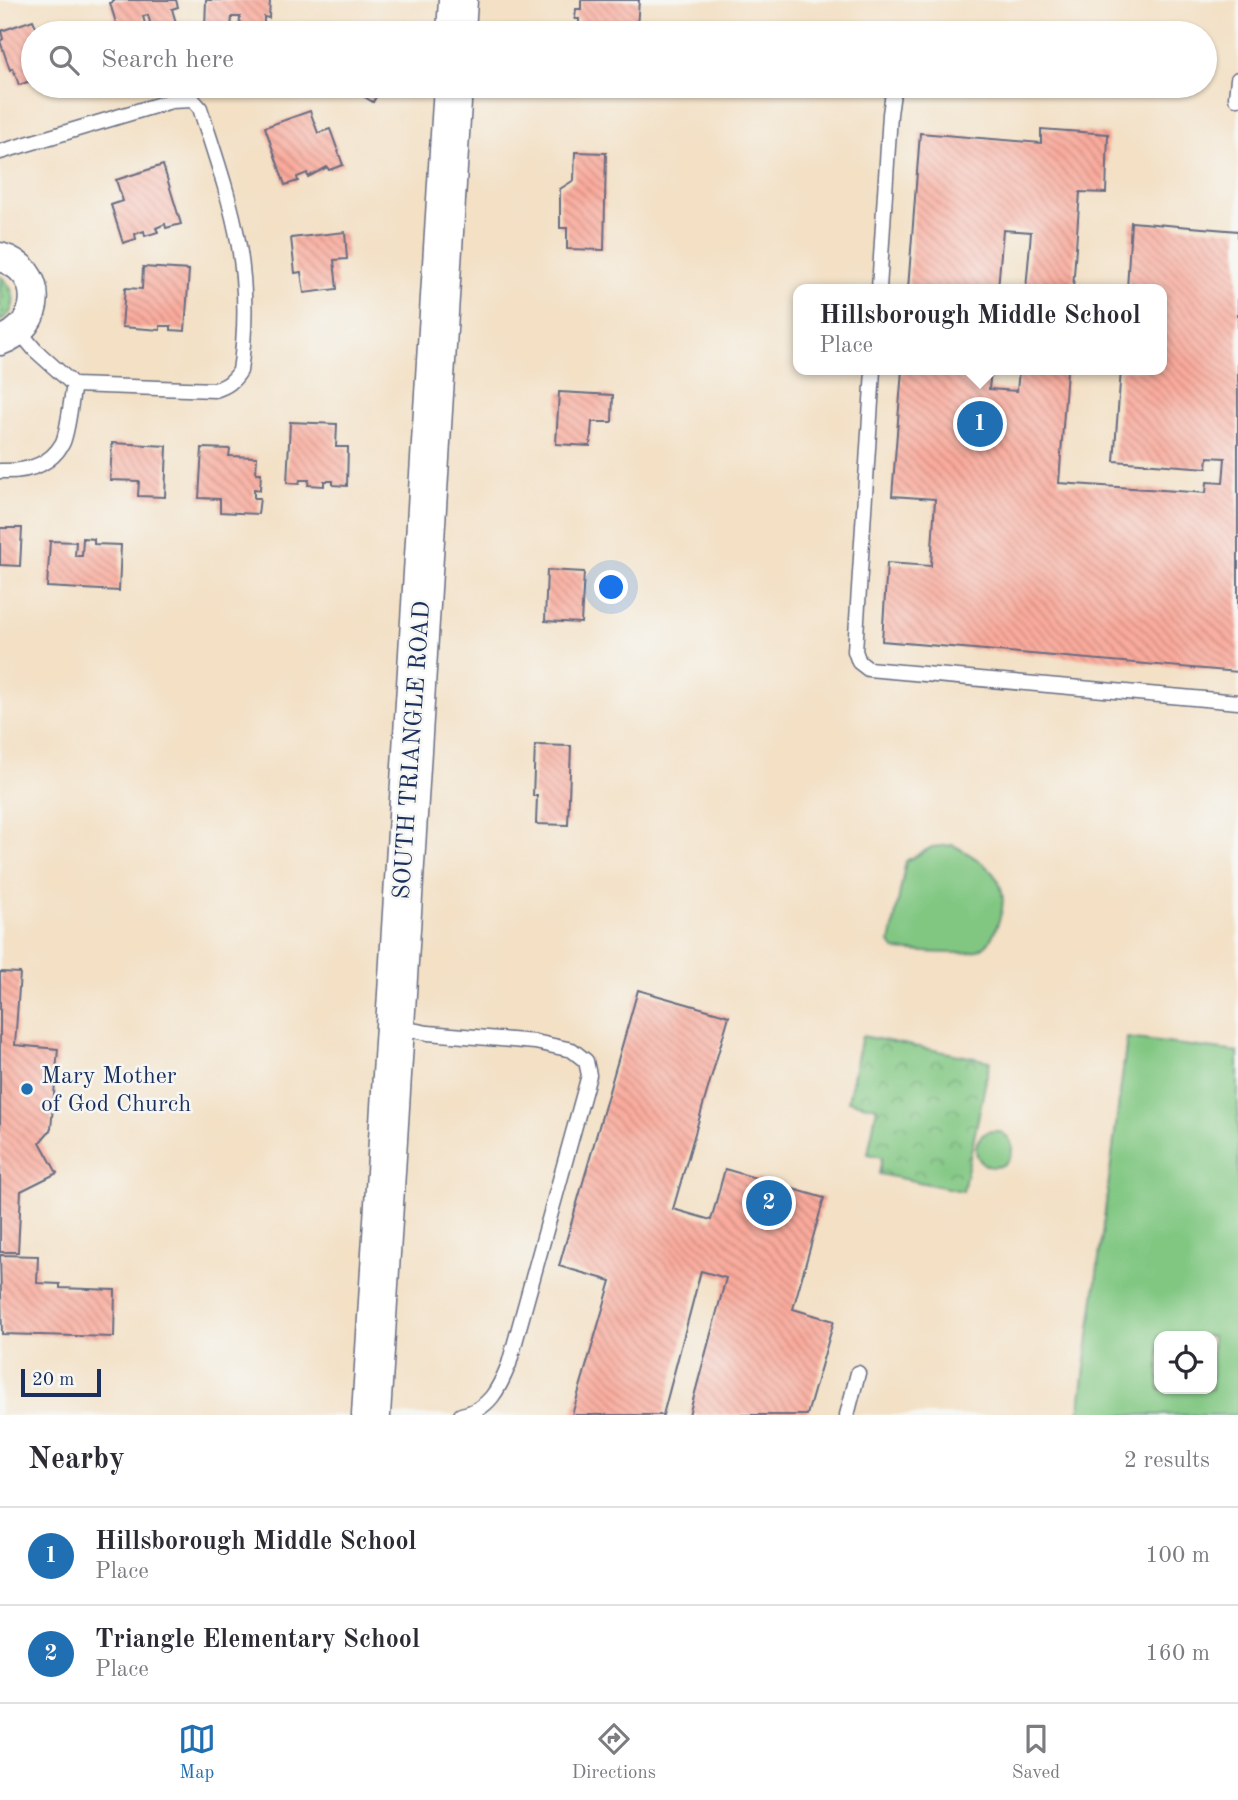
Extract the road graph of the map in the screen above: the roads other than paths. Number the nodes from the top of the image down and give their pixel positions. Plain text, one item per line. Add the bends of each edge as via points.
1 (458, 0) edge
2 (457, 21) edge
3 (1238, 79) edge
4 (452, 98) edge
5 (892, 98) edge
6 (1237, 98) edge
7 (0, 152) edge
8 (0, 257) edge
9 (878, 284) edge
10 (10, 336) edge
11 (873, 375) edge
12 (74, 385) junction
13 (0, 471) edge
14 (1238, 702) edge
15 (394, 1027) junction
16 (858, 1373) dead end
17 (371, 1415) edge
18 (461, 1415) edge
19 (847, 1415) edge

1 - 2 street
3 - 6 lane
4 - 15 street, SOUTH TRIANGLE ROAD
5 - 9 lane
7 - 12 lane via 172,101 193,100 200,108 233,210 246,308 240,371 234,380 204,390
8 - 10 street via 22,268 34,294 31,314
10 - 12 lane via 35,350
11 - 14 lane via 855,651 859,662 868,669
12 - 13 lane via 63,443 52,456 35,468
15 - 17 street, SOUTH TRIANGLE ROAD
15 - 18 lane via 572,1050 586,1061 589,1075 509,1364 486,1405
16 - 19 lane

